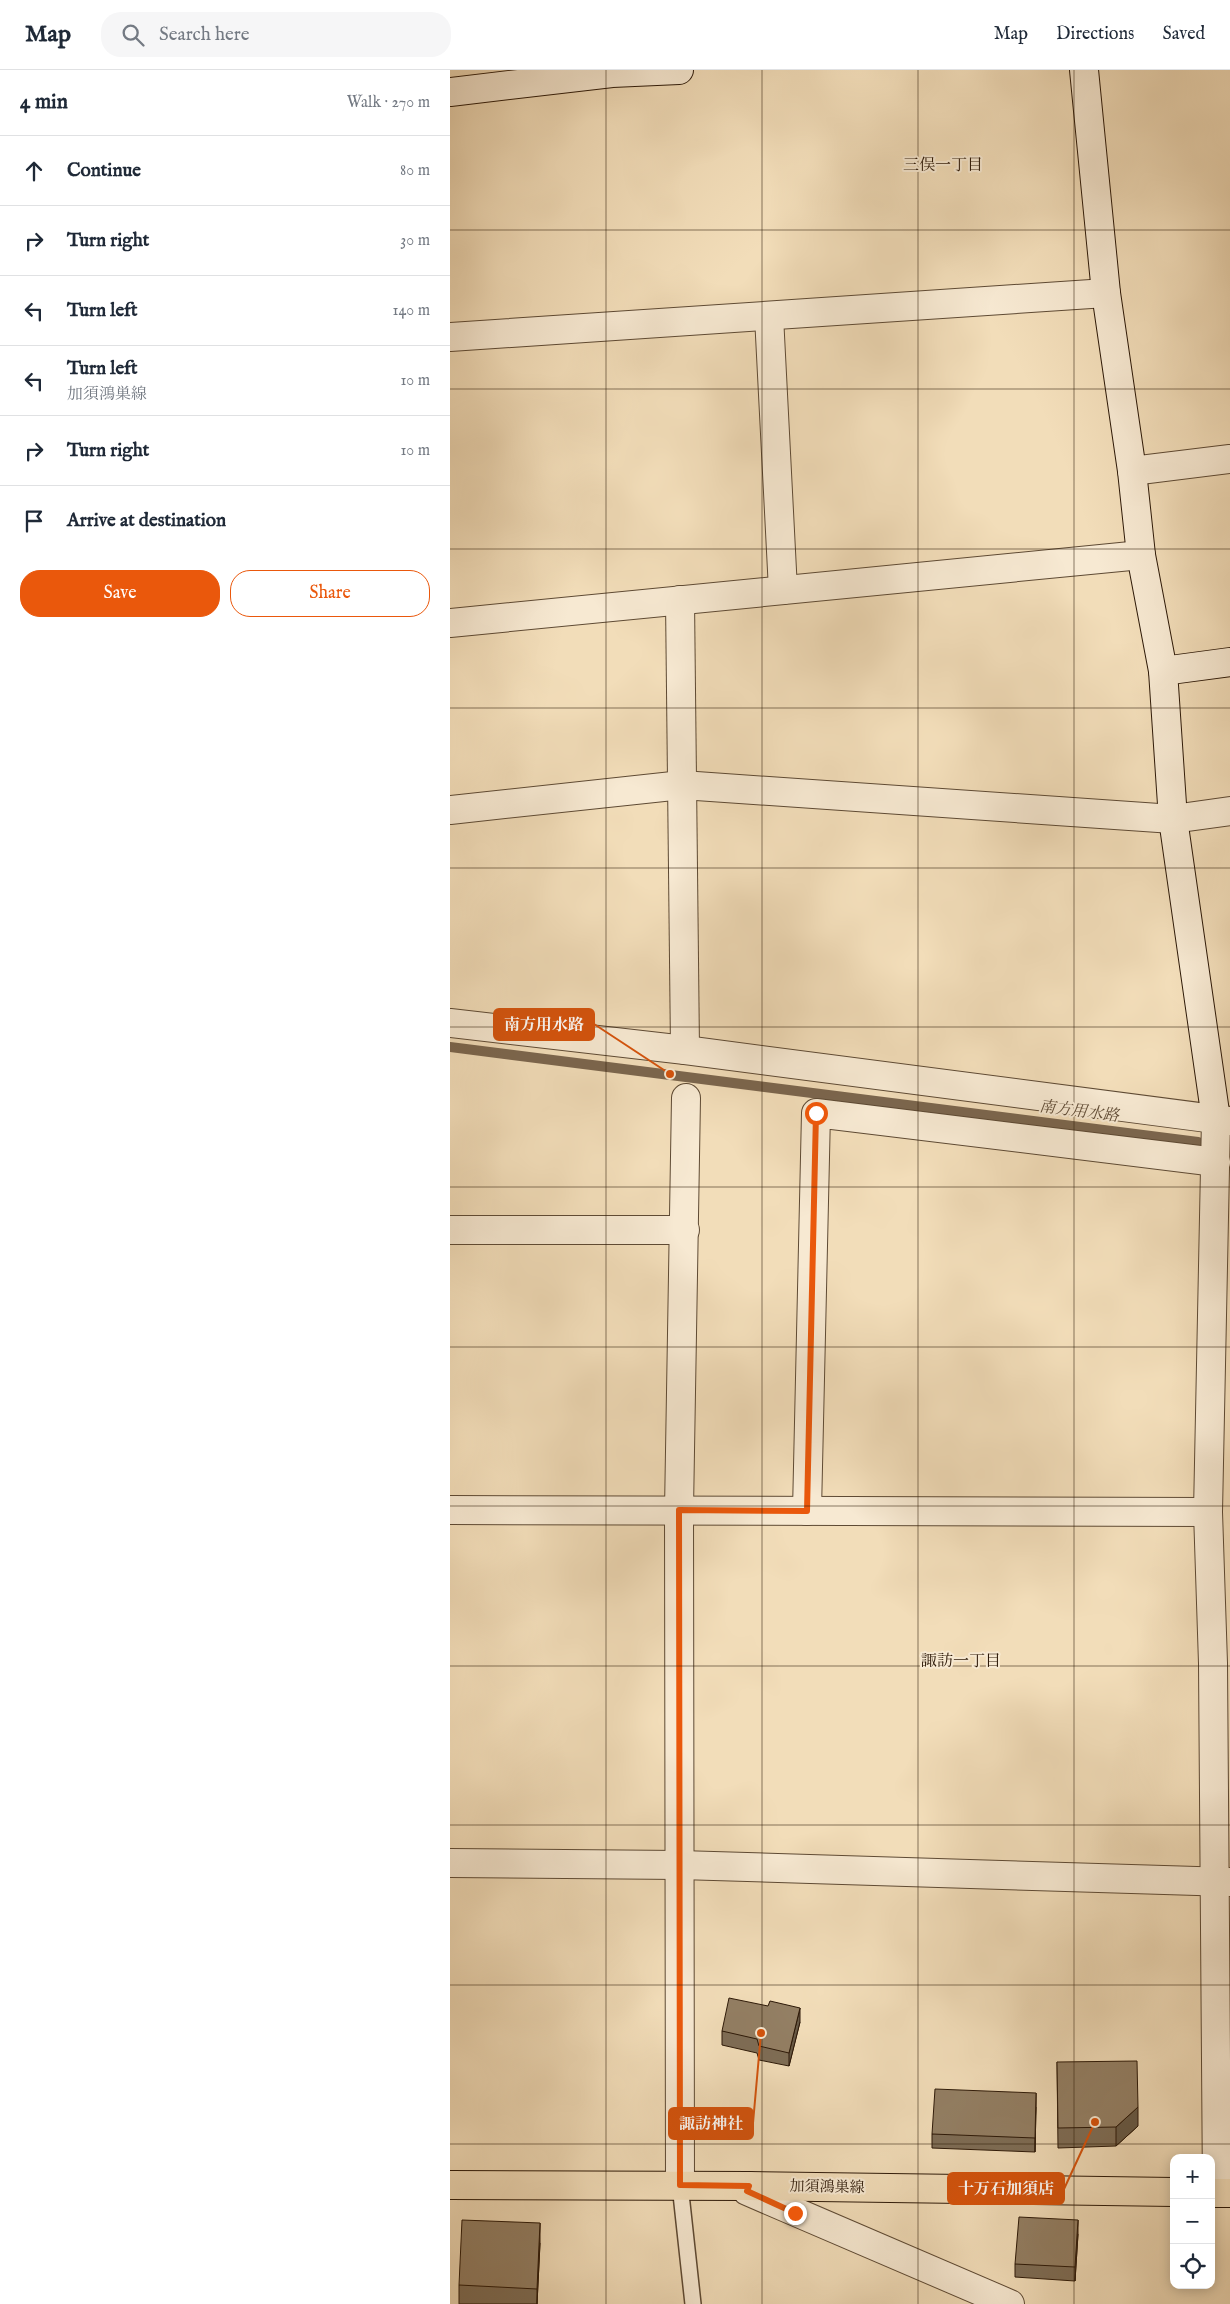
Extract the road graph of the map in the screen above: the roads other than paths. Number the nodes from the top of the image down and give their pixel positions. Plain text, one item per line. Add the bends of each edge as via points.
1 (679, 70) edge
2 (1084, 70) edge
3 (612, 72) edge
4 (450, 92) edge
5 (1106, 293) junction
6 (768, 316) junction
7 (450, 337) edge
8 (1230, 459) edge
9 (1132, 471) junction
10 (1141, 555) junction
11 (783, 590) junction
12 (680, 600) junction
13 (450, 623) edge
14 (1230, 662) edge
15 (1163, 671) junction
16 (682, 785) junction
17 (450, 810) edge
18 (1230, 811) edge
19 (1173, 819) junction
20 (450, 1023) edge
21 (685, 1050) junction
22 (686, 1098) dead end
23 (1223, 1120) edge
24 (1216, 1162) junction
25 (450, 1230) edge
26 (685, 1230) junction
27 (1220, 1382) edge
28 (450, 1510) edge
29 (679, 1510) junction
30 (807, 1511) junction
31 (1208, 1512) junction
32 (1221, 1663) edge
33 (450, 1863) edge
34 (680, 1865) junction
35 (1222, 1882) edge
36 (450, 2185) edge
37 (680, 2185) junction
38 (749, 2186) junction
39 (1170, 2192) edge
40 (1219, 2193) edge
41 (693, 2304) edge
42 (1010, 2304) edge

1 - 3 street
2 - 5 street
3 - 4 street
5 - 6 street
5 - 9 street
6 - 7 street
6 - 11 street
8 - 9 street
9 - 10 street
10 - 11 street
10 - 15 street
11 - 12 street
12 - 13 street
12 - 16 street
14 - 15 street
15 - 19 street
16 - 17 street
16 - 19 street
16 - 21 street
18 - 19 street
19 - 23 street
20 - 21 street
21 - 23 street
22 - 26 street
23 - 24 street
24 - 27 street
24 - 30 street via 816,1113
25 - 26 street
26 - 29 street
27 - 31 street
28 - 29 street
29 - 30 street
29 - 34 street
30 - 31 street
31 - 32 street
32 - 35 street
33 - 34 street
34 - 35 street
34 - 37 street
35 - 40 street
36 - 37 main road, 加須鴻巣線
37 - 38 main road, 加須鴻巣線
37 - 41 lane
38 - 39 main road, 加須鴻巣線
38 - 42 street via 747,2191

